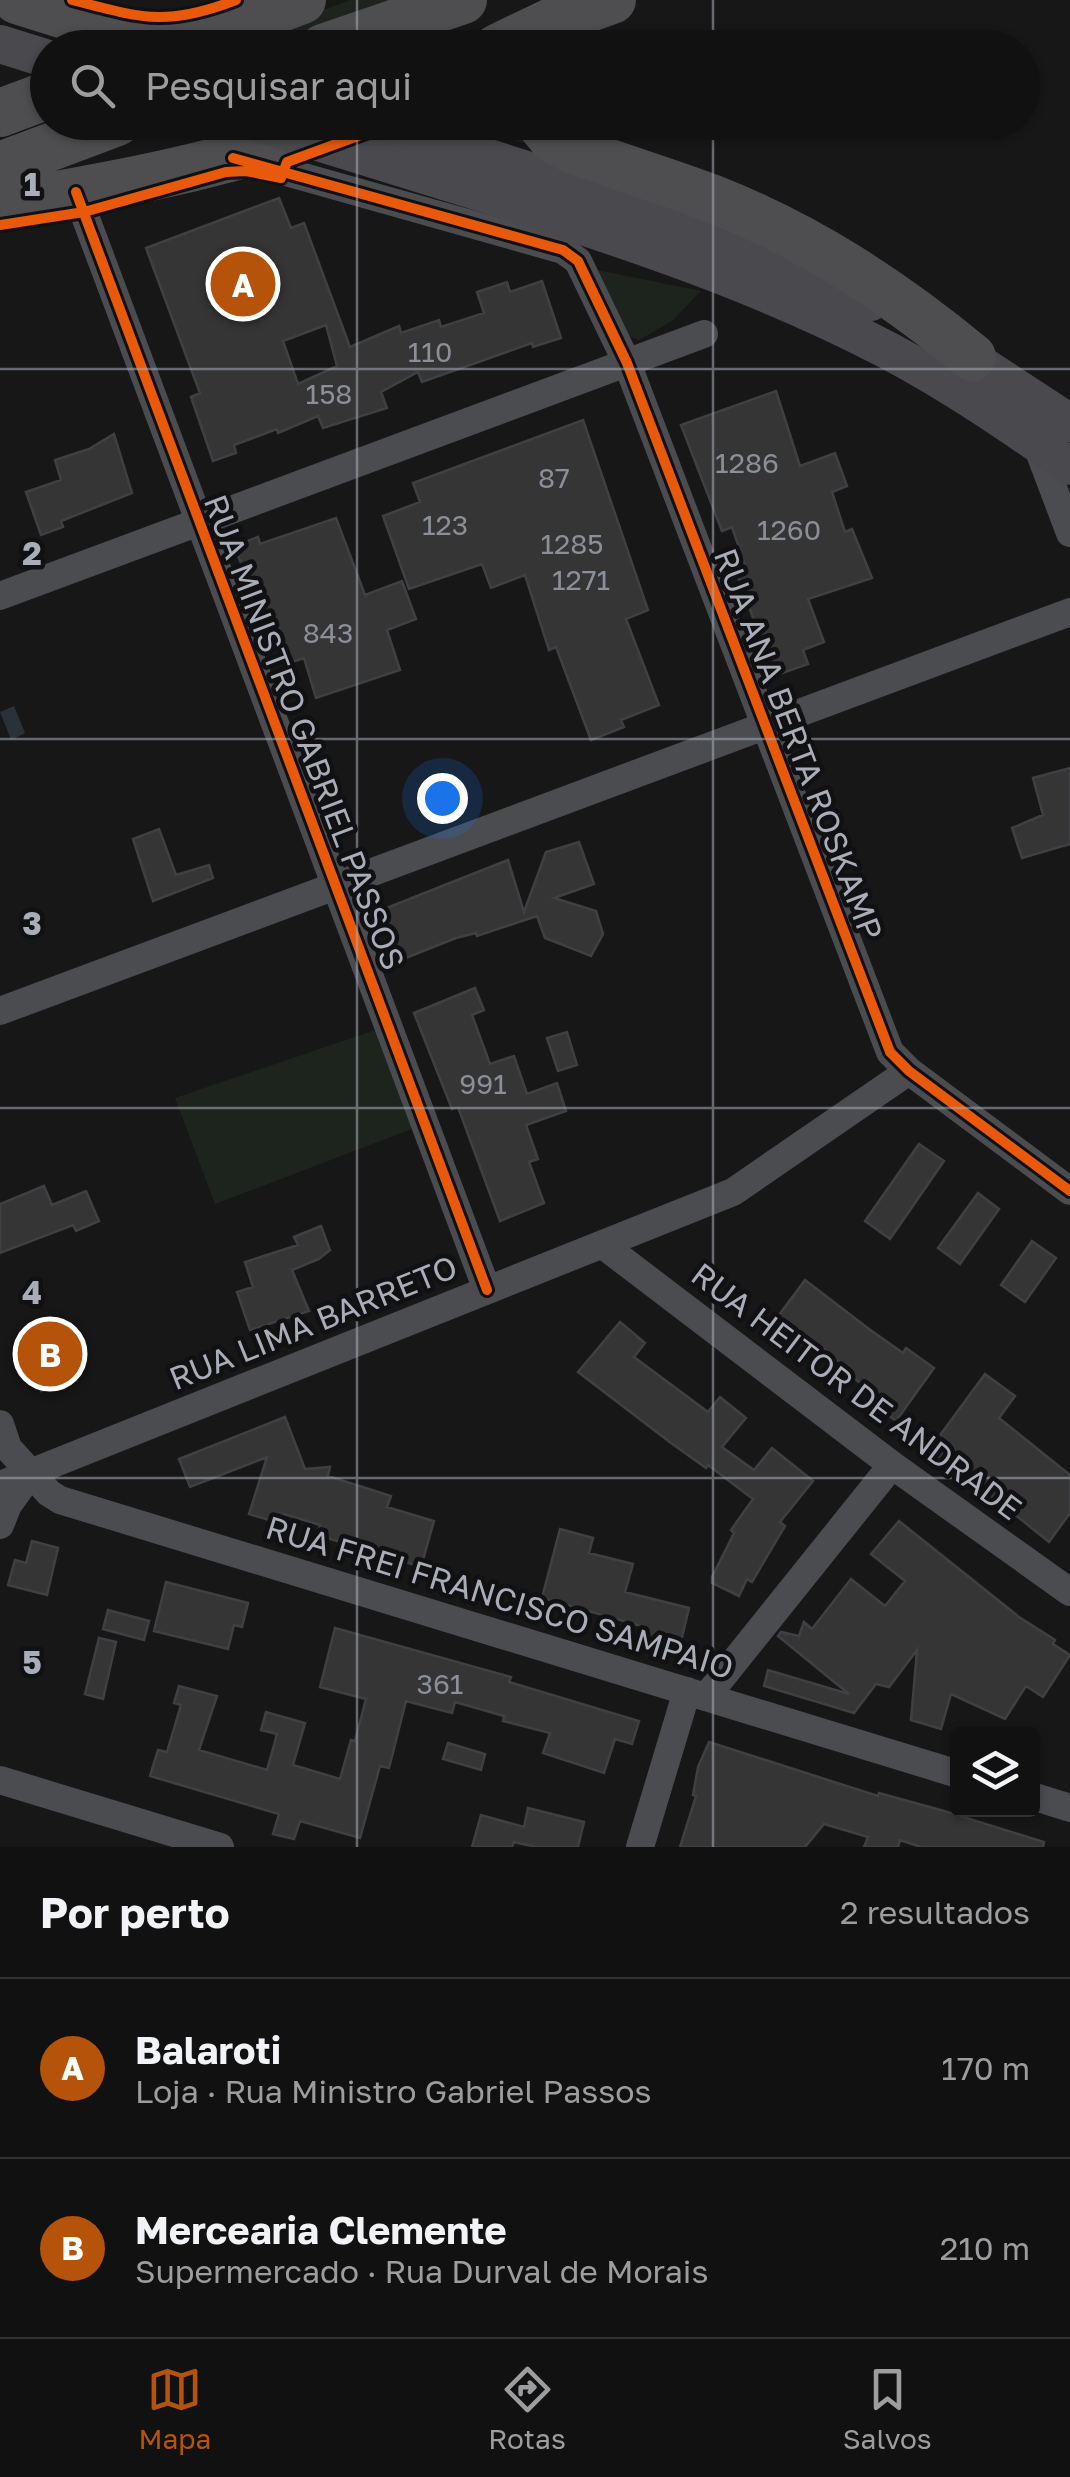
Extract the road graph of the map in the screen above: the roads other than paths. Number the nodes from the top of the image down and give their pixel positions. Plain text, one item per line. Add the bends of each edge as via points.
1 (17, 0) edge
2 (302, 0) edge
3 (464, 0) edge
4 (612, 0) edge
5 (0, 8) edge
6 (70, 30) edge
7 (114, 30) edge
8 (221, 30) edge
9 (376, 30) edge
10 (554, 30) edge
11 (0, 44) edge
12 (30, 55) edge
13 (30, 68) edge
14 (0, 79) edge
15 (30, 102) edge
16 (0, 113) edge
17 (69, 140) edge
18 (244, 140) edge
19 (411, 140) edge
20 (556, 140) edge
21 (0, 166) edge
22 (487, 176) junction
23 (76, 192) junction
24 (0, 205) edge
25 (704, 334) dead end
26 (972, 357) junction
27 (627, 363) junction
28 (1070, 422) edge
29 (1036, 442) junction
30 (1070, 466) edge
31 (200, 522) junction
32 (1070, 533) edge
33 (0, 596) edge
34 (1063, 611) edge
35 (765, 726) junction
36 (336, 886) junction
37 (0, 1011) edge
38 (909, 1071) junction
39 (1070, 1192) edge
40 (604, 1244) junction
41 (487, 1290) junction
42 (0, 1424) edge
43 (892, 1465) junction
44 (32, 1472) junction
45 (0, 1485) edge
46 (0, 1525) edge
47 (1070, 1592) edge
48 (696, 1694) junction
49 (950, 1772) edge
50 (0, 1780) edge
51 (1040, 1799) edge
52 (1070, 1808) edge
53 (220, 1847) edge
54 (640, 1847) edge

1 - 7 highway
2 - 8 highway
3 - 9 highway
4 - 10 highway
5 - 6 main road
11 - 12 main road
13 - 14 highway
15 - 16 highway
17 - 21 highway
18 - 22 main road, bridge
18 - 23 highway
18 - 27 street, RUA ANA BERTA ROSKAMP via 563,250 585,272
19 - 22 main road
20 - 26 highway via 713,199 824,252 888,290
22 - 26 main road via 759,254 865,299
22 - 29 main road via 807,312 936,377
23 - 24 highway
23 - 31 street, RUA MINISTRO GABRIEL PASSOS
25 - 27 street
26 - 28 main road
27 - 31 street
27 - 35 street, RUA ANA BERTA ROSKAMP
29 - 30 main road
29 - 32 street
31 - 33 street
31 - 36 street, RUA MINISTRO GABRIEL PASSOS
34 - 35 street
35 - 36 street
35 - 38 street, RUA ANA BERTA ROSKAMP via 884,1038
36 - 37 street
36 - 41 street, RUA MINISTRO GABRIEL PASSOS
38 - 39 street, RUA ANA BERTA ROSKAMP
38 - 40 street, RUA LIMA BARRETO via 733,1192
40 - 41 street, RUA LIMA BARRETO
40 - 43 street, RUA HEITOR DE ANDRADE
41 - 44 street, RUA LIMA BARRETO
42 - 44 street, RUA FREI FRANCISCO SAMPAIO via 8,1448
43 - 47 street, RUA HEITOR DE ANDRADE
43 - 48 street
44 - 45 street, RUA LIMA BARRETO
44 - 46 street
44 - 48 street, RUA FREI FRANCISCO SAMPAIO via 60,1500
48 - 49 street, RUA FREI FRANCISCO SAMPAIO
48 - 54 street
50 - 53 street
51 - 52 street

